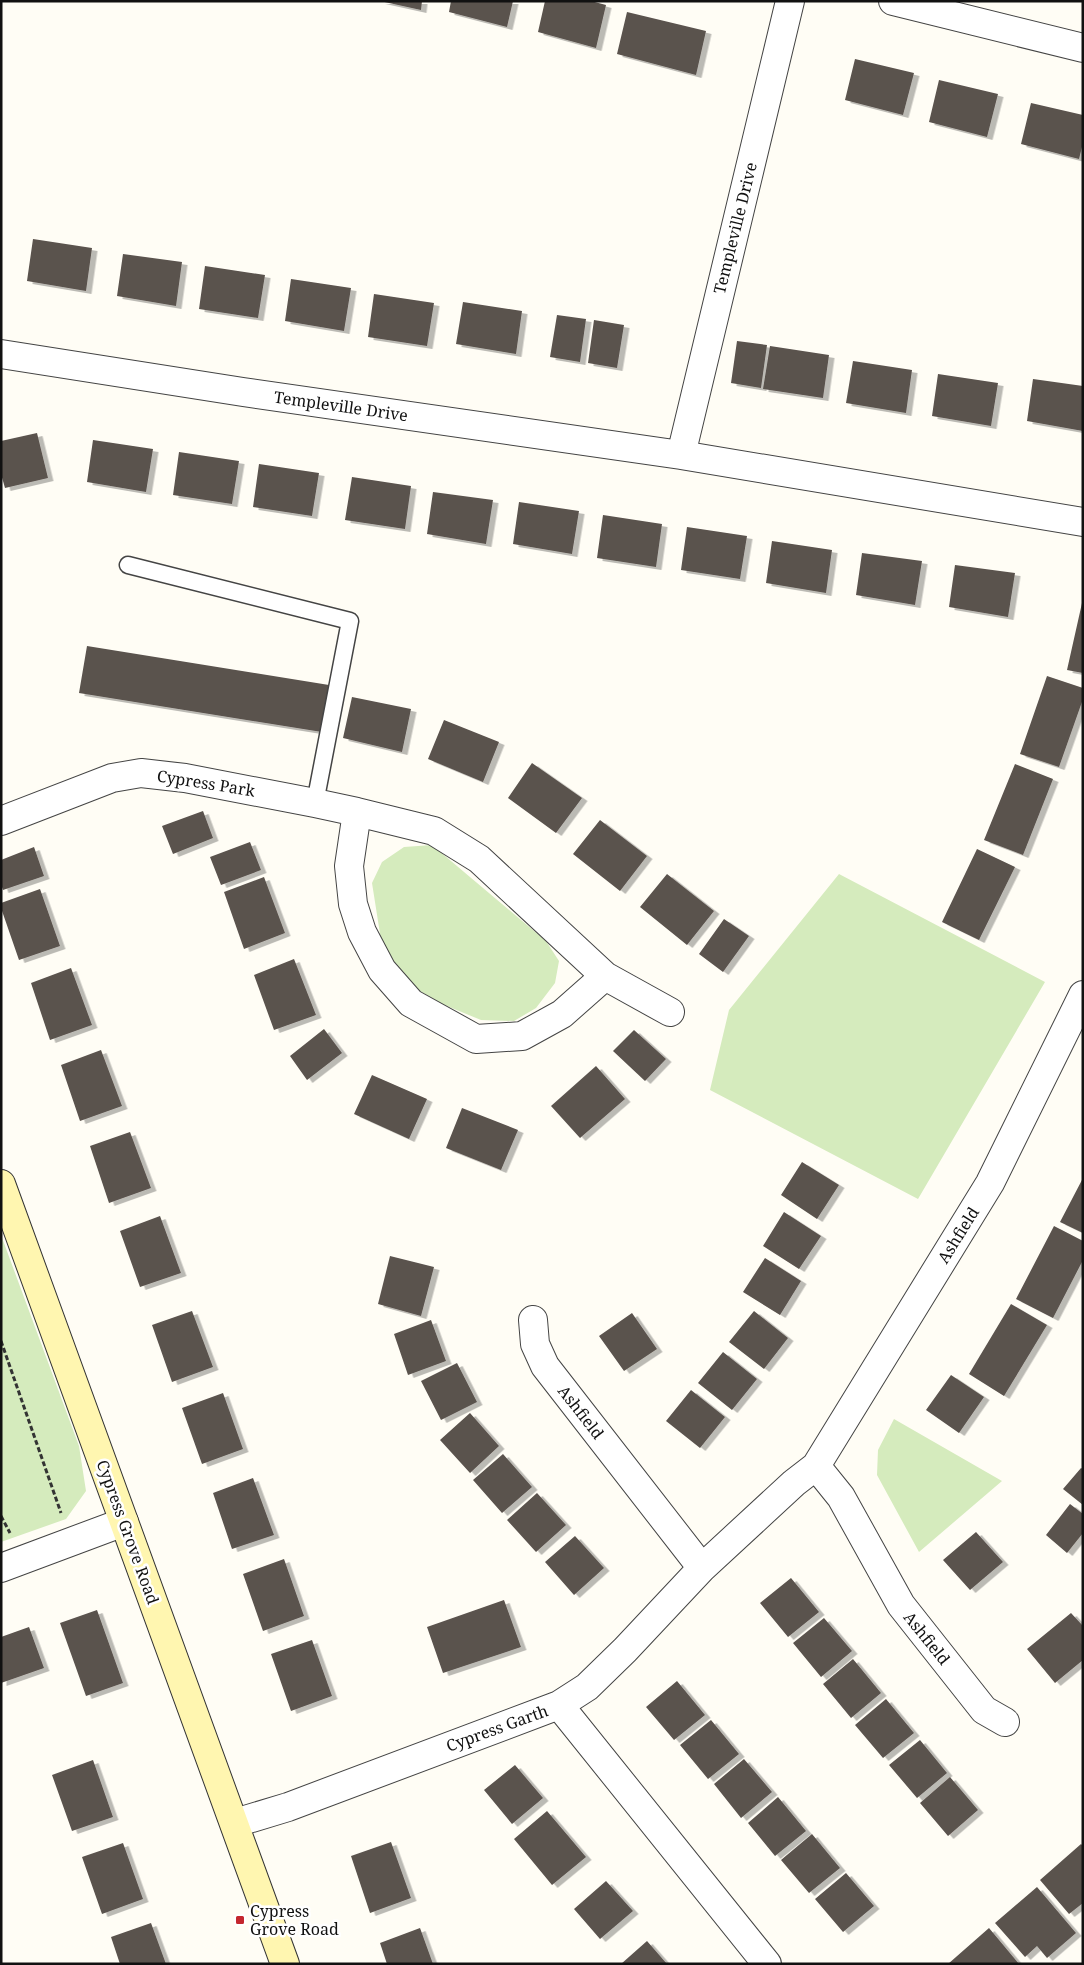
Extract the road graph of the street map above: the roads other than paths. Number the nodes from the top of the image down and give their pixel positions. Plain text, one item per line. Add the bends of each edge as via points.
1 (790, 1) edge
2 (893, 1) edge
3 (1083, 48) edge
4 (1, 354) edge
5 (680, 455) junction
6 (1083, 522) edge
7 (128, 565) dead end
8 (315, 803) junction
9 (357, 812) junction
10 (1, 821) edge
11 (605, 976) junction
12 (1083, 995) edge
13 (670, 1012) dead end
14 (1, 1184) edge
15 (532, 1320) dead end
16 (816, 1466) junction
17 (124, 1522) junction
18 (1, 1568) edge
19 (702, 1568) junction
20 (559, 1705) junction
21 (1005, 1722) dead end
22 (235, 1823) junction
23 (285, 1964) edge
24 (767, 1964) edge

1 - 5 street, Templeville Drive
2 - 3 street
4 - 5 street, Templeville Drive
5 - 6 street, Templeville Drive
7 - 8 lane via 350,621
8 - 9 street, Cypress Park
8 - 10 street, Cypress Park via 185,778 141,773 112,778
9 - 11 street, Cypress Park via 434,831 479,859
9 - 11 street via 349,866 353,904 362,932 382,970 411,1003 476,1039 522,1036 562,1014
11 - 13 street, Cypress Park
12 - 16 street, Ashfield via 990,1183
14 - 17 main road, Cypress Grove Road
15 - 19 street, Ashfield via 535,1344 545,1366
16 - 19 street, Ashfield
16 - 21 street, Ashfield via 841,1497 901,1605 984,1710
17 - 18 street
17 - 22 main road, Cypress Grove Road
19 - 20 street, Ashfield via 588,1687
20 - 22 street, Cypress Garth via 288,1807
20 - 24 street, Cypress Garth
22 - 23 main road, Cypress Grove Road

